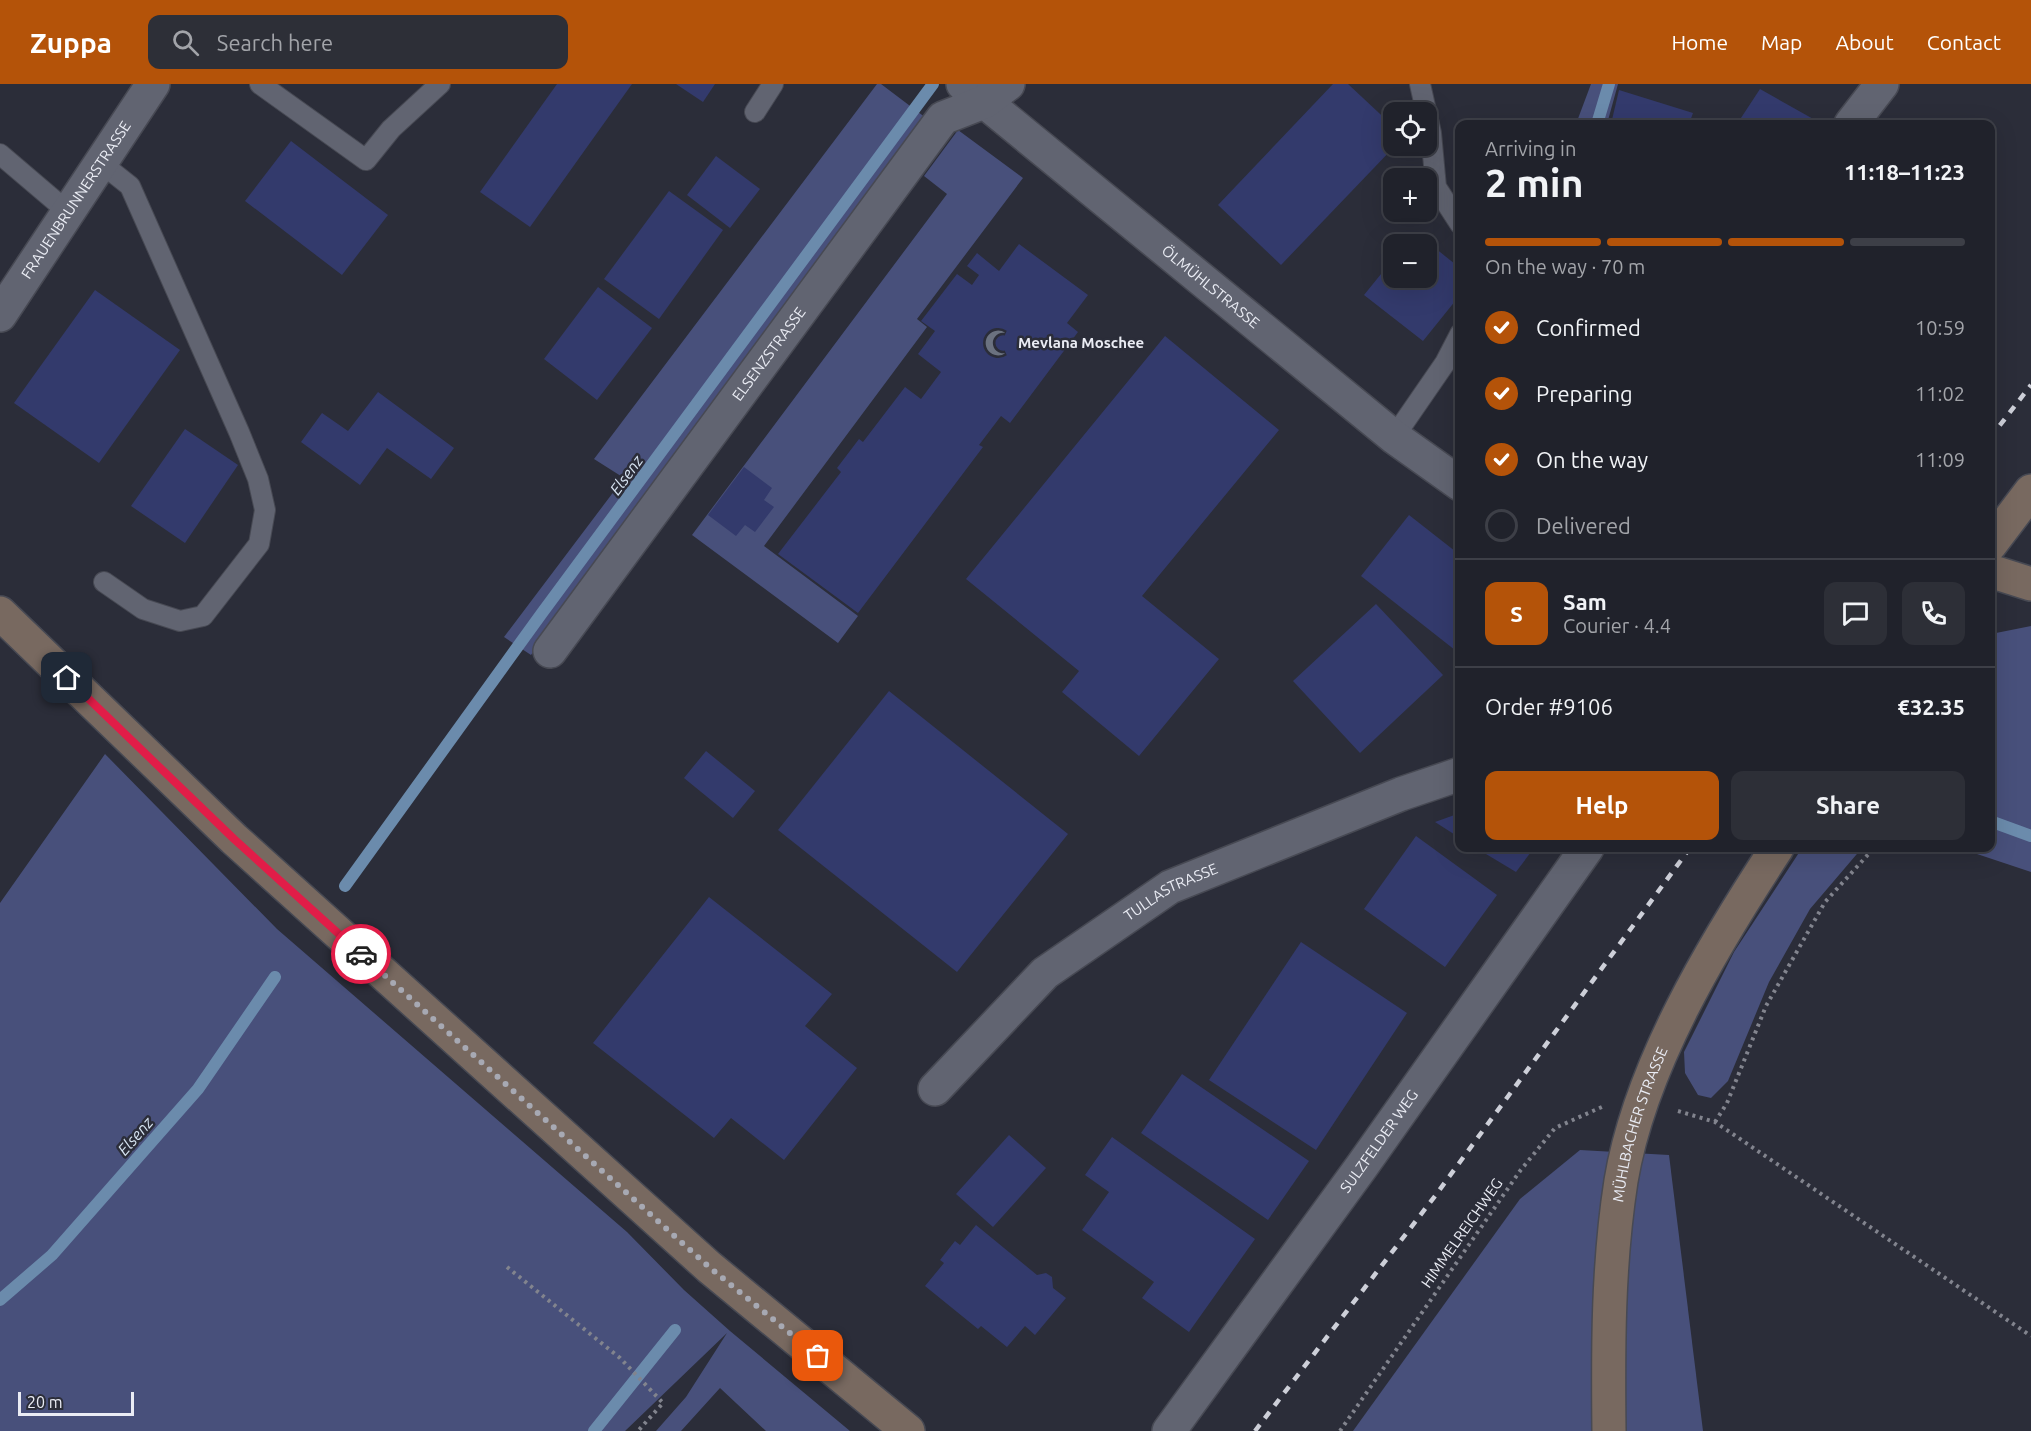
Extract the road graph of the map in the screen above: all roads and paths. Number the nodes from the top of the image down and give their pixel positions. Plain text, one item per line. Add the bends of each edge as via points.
1 (153, 84) edge
2 (260, 84) edge
3 (440, 84) edge
4 (773, 84) edge
5 (1420, 84) edge
6 (1882, 84) edge
7 (985, 90) edge
8 (755, 112) dead end
9 (1854, 120) edge
10 (0, 154) edge
11 (100, 163) junction
12 (68, 213) junction
13 (1455, 218) edge
14 (0, 315) edge
15 (1455, 344) edge
16 (1394, 436) junction
17 (1455, 480) edge
18 (2031, 491) edge
19 (1995, 538) edge
20 (1995, 573) edge
21 (104, 582) dead end
22 (2031, 584) edge
23 (0, 613) edge
24 (550, 651) dead end
25 (1455, 776) edge
26 (1584, 852) edge
27 (1774, 852) edge
28 (1870, 852) edge
29 (935, 1089) dead end
30 (1643, 1100) junction
31 (1715, 1122) junction
32 (507, 1267) dead end
33 (2031, 1336) edge
34 (638, 1431) edge
35 (908, 1431) edge
36 (1169, 1431) edge
37 (1340, 1431) edge
38 (1609, 1431) edge

1 - 11 street, FRAUENBRUNNERSTRASSE
2 - 3 lane via 366,160 391,129
4 - 8 lane
5 - 13 lane via 1431,133 1436,187
6 - 9 street
7 - 16 street, ÖLMÜHLSTRASSE
7 - 24 street, ELSENZSTRASSE via 943,118
10 - 12 lane
11 - 12 street, FRAUENBRUNNERSTRASSE
11 - 21 lane via 130,186 240,432 258,479 264,510 259,544 203,616 180,621 143,609
12 - 14 street, FRAUENBRUNNERSTRASSE
15 - 16 lane
16 - 17 street, ÖLMÜHLSTRASSE
18 - 19 main road
20 - 22 main road
23 - 35 main road via 234,839 691,1251
25 - 29 street, TULLASTRASSE via 1170,887 1045,973
26 - 36 street, SULZFELDER WEG
27 - 30 main road, MÜHLBACHER STRASSE via 1681,1010
28 - 31 path via 1825,902 1766,1006
30 - 31 path
30 - 37 path, HIMMELREICHWEG via 1598,1107 1555,1128 1520,1171
30 - 38 main road, MÜHLBACHER STRASSE via 1622,1179 1608,1287
31 - 33 path
32 - 34 path via 620,1358 663,1403

